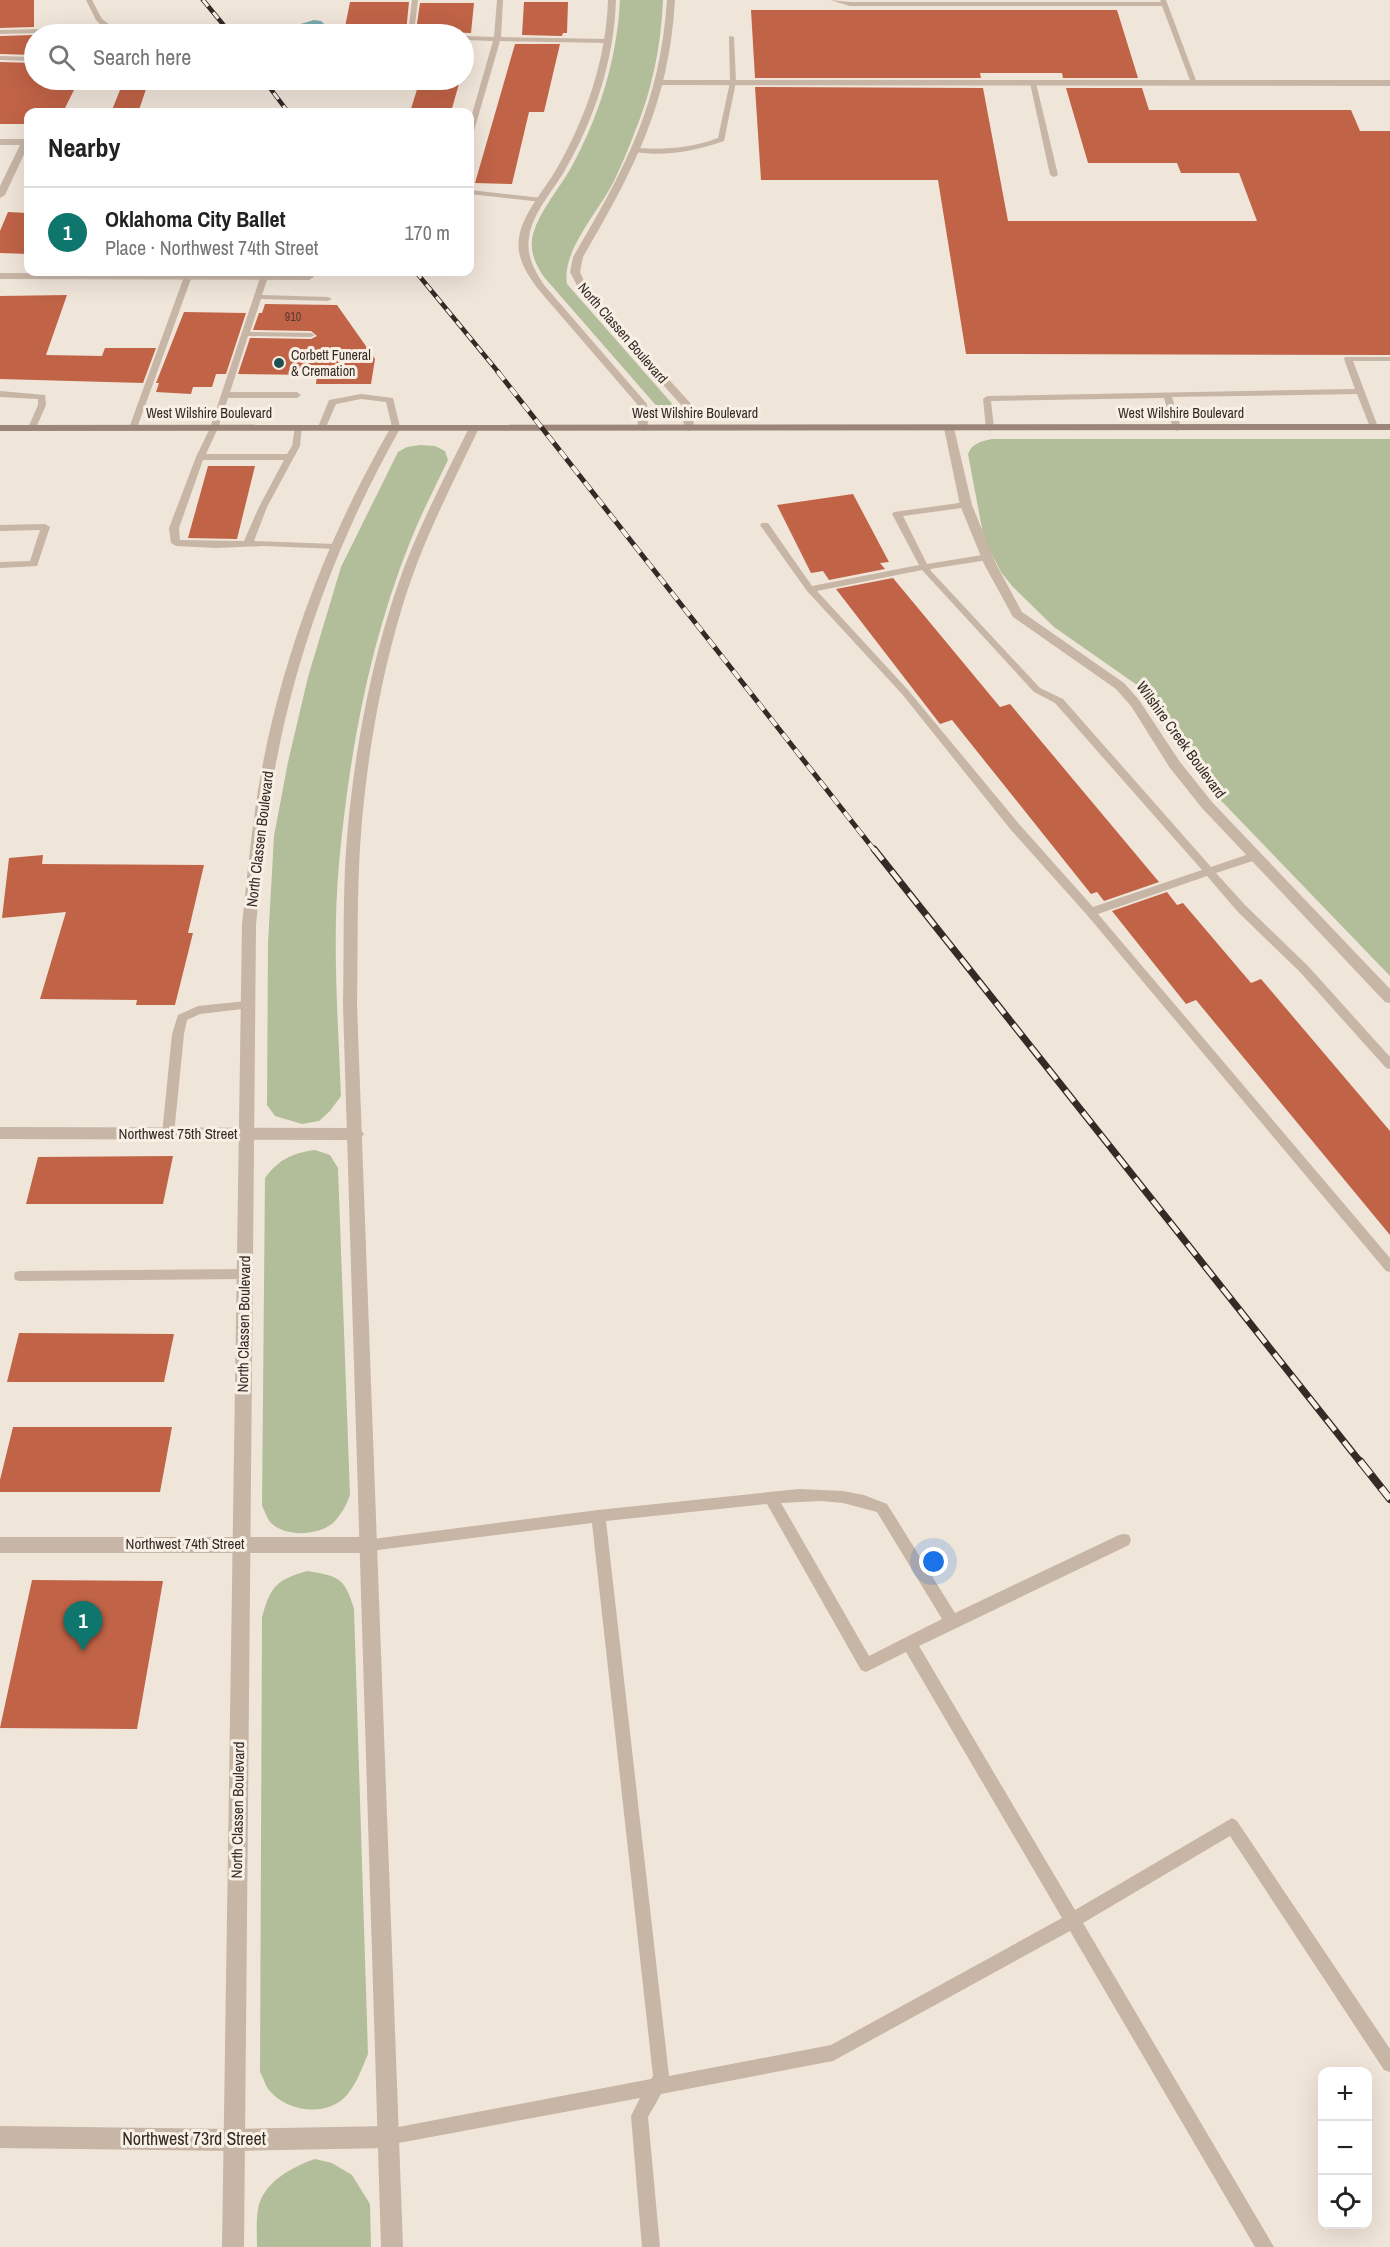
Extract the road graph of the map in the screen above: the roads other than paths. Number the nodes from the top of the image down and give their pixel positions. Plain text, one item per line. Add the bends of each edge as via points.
1 (89, 0) edge
2 (415, 0) edge
3 (500, 0) edge
4 (612, 0) edge
5 (671, 0) edge
6 (833, 0) edge
7 (1164, 2) edge
8 (104, 24) edge
9 (411, 24) edge
10 (24, 31) edge
11 (0, 32) edge
12 (731, 37) dead end
13 (474, 38) edge
14 (496, 39) junction
15 (608, 41) junction
16 (0, 57) edge
17 (24, 58) edge
18 (661, 82) junction
19 (734, 82) junction
20 (1033, 82) junction
21 (1194, 83) junction
22 (1390, 83) edge
23 (474, 117) edge
24 (0, 142) edge
25 (24, 142) edge
26 (24, 148) edge
27 (638, 150) junction
28 (1054, 175) dead end
29 (1, 190) edge
30 (474, 192) edge
31 (542, 200) junction
32 (0, 276) edge
33 (188, 276) junction
34 (264, 277) junction
35 (309, 277) dead end
36 (257, 297) junction
37 (328, 299) dead end
38 (245, 334) junction
39 (311, 335) dead end
40 (1390, 359) edge
41 (1361, 392) junction
42 (0, 394) edge
43 (225, 395) junction
44 (297, 395) dead end
45 (1167, 395) junction
46 (396, 427) junction
47 (0, 428) edge
48 (32, 428) junction
49 (133, 428) junction
50 (214, 428) junction
51 (299, 428) junction
52 (322, 428) junction
53 (474, 428) junction
54 (643, 428) junction
55 (689, 428) junction
56 (950, 428) junction
57 (990, 428) junction
58 (1177, 428) junction
59 (1374, 428) junction
60 (1390, 428) edge
61 (200, 457) junction
62 (290, 457) junction
63 (966, 505) junction
64 (765, 525) dead end
65 (0, 528) edge
66 (248, 543) junction
67 (335, 547) junction
68 (988, 557) junction
69 (0, 565) edge
70 (925, 568) junction
71 (810, 589) junction
72 (1255, 856) junction
73 (1209, 871) junction
74 (1091, 912) junction
75 (1390, 998) edge
76 (247, 1005) junction
77 (1390, 1065) edge
78 (0, 1133) edge
79 (168, 1134) junction
80 (245, 1134) junction
81 (356, 1134) junction
82 (1390, 1267) edge
83 (244, 1274) junction
84 (20, 1276) dead end
85 (771, 1498) junction
86 (598, 1516) junction
87 (1124, 1540) dead end
88 (241, 1544) junction
89 (0, 1545) edge
90 (370, 1545) junction
91 (952, 1622) junction
92 (909, 1643) junction
93 (1072, 1921) junction
94 (1390, 2064) edge
95 (656, 2086) junction
96 (0, 2137) edge
97 (388, 2137) junction
98 (234, 2140) junction
99 (233, 2247) edge
100 (392, 2247) edge
101 (651, 2247) edge
102 (1265, 2247) edge

1 - 8 lane
2 - 9 lane
3 - 14 lane
4 - 15 street
5 - 18 street, North Classen Boulevard
6 - 7 lane via 850,4
7 - 21 lane
10 - 11 lane
12 - 19 lane
13 - 14 lane
14 - 15 lane
14 - 23 lane
15 - 31 street via 586,119
16 - 17 lane
18 - 19 street
18 - 27 street, North Classen Boulevard
19 - 20 street
19 - 27 lane via 721,140 700,148 662,153
20 - 21 street
20 - 28 lane
21 - 22 street
24 - 25 street
26 - 29 street
27 - 55 street, North Classen Boulevard via 578,257 575,272 584,291 687,405
30 - 31 lane
31 - 54 street via 524,234 525,259 541,287 642,404
32 - 33 street
33 - 34 street
33 - 49 lane
34 - 35 street
34 - 36 lane
36 - 37 lane
36 - 38 lane
38 - 39 lane
38 - 43 lane
40 - 41 lane via 1348,358
41 - 45 lane
41 - 59 lane
42 - 48 lane via 42,397
43 - 44 lane
43 - 50 lane
45 - 57 lane via 987,399
45 - 58 lane
46 - 52 main road, West Wilshire Boulevard
46 - 52 lane via 390,400 374,396 332,402
46 - 53 main road, West Wilshire Boulevard
46 - 67 street, North Classen Boulevard
47 - 48 main road, West Wilshire Boulevard
48 - 49 main road, West Wilshire Boulevard
49 - 50 main road, West Wilshire Boulevard
50 - 51 main road, West Wilshire Boulevard
50 - 61 lane
51 - 52 main road, West Wilshire Boulevard
51 - 62 lane
53 - 54 main road, West Wilshire Boulevard
53 - 81 street via 412,562 389,635 366,739 355,828 349,935
54 - 55 main road, West Wilshire Boulevard
55 - 56 main road, West Wilshire Boulevard
56 - 57 main road, West Wilshire Boulevard
56 - 63 street, Wilshire Creek Boulevard
57 - 58 main road, West Wilshire Boulevard
58 - 59 main road, West Wilshire Boulevard
59 - 60 main road, West Wilshire Boulevard
61 - 62 lane
61 - 66 lane via 174,528 176,543
62 - 66 lane
63 - 68 street, Wilshire Creek Boulevard
63 - 70 lane via 897,514
64 - 71 lane
65 - 69 lane via 45,527 34,564
66 - 67 lane
67 - 76 street, North Classen Boulevard via 287,686 272,753 250,914
68 - 70 lane
68 - 72 street, Wilshire Creek Boulevard via 1017,614 1120,686 1181,773
70 - 71 lane
70 - 73 lane via 1037,690 1059,701
71 - 74 lane via 905,692 1015,827
72 - 73 lane
72 - 75 street, Wilshire Creek Boulevard
73 - 74 lane
73 - 77 lane
74 - 82 lane
76 - 79 lane via 198,1010 182,1018
76 - 80 street, North Classen Boulevard
78 - 79 street, Northwest 75th Street
79 - 80 street, Northwest 75th Street
80 - 81 street, Northwest 75th Street
80 - 83 street, North Classen Boulevard
81 - 90 street
83 - 84 lane
83 - 88 street, North Classen Boulevard
85 - 86 lane
85 - 91 lane via 840,1497 882,1508
85 - 92 lane via 866,1665
86 - 90 lane
86 - 95 lane via 661,2077
87 - 91 lane
88 - 89 street, Northwest 74th Street
88 - 90 street, Northwest 74th Street
88 - 98 street, North Classen Boulevard
90 - 97 street
91 - 92 lane
92 - 93 lane
93 - 94 lane via 1232,1826
93 - 95 lane via 833,2053
93 - 102 lane
95 - 97 lane
95 - 101 lane via 639,2116
96 - 98 street, Northwest 73rd Street
97 - 98 street, Northwest 73rd Street
97 - 100 street
98 - 99 street, North Classen Boulevard

